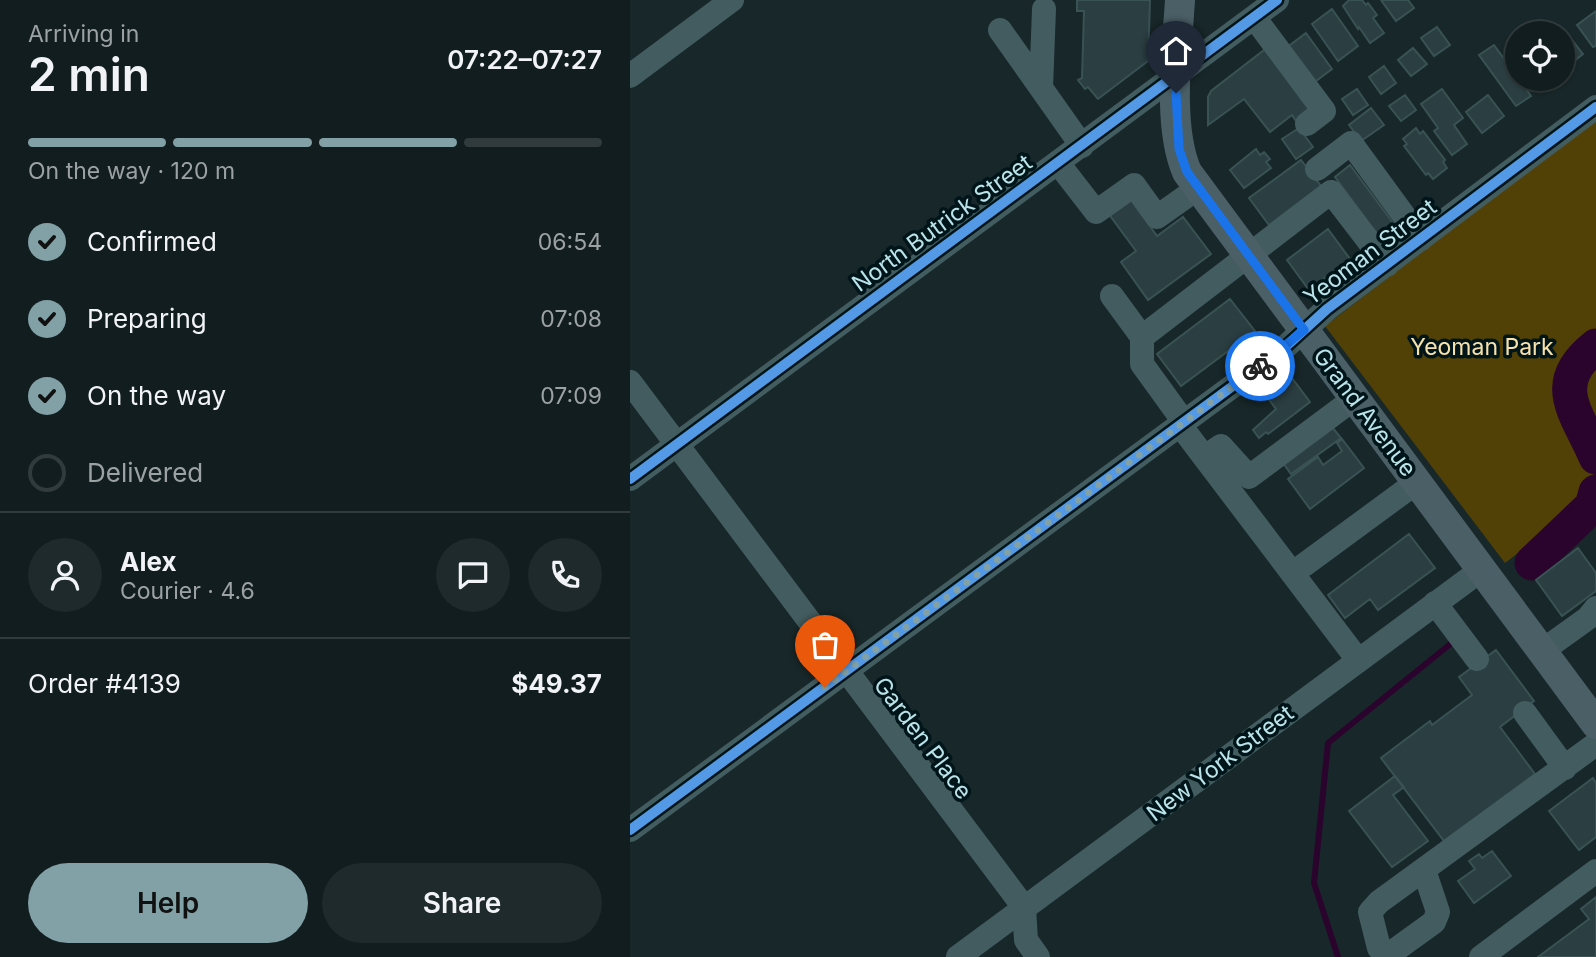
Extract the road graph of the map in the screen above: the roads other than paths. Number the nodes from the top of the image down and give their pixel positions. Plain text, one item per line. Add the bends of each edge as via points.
1 (732, 0) edge
2 (1180, 0) edge
3 (1277, 0) edge
4 (1044, 9) dead end
5 (1254, 17) junction
6 (1000, 30) dead end
7 (1177, 75) junction
8 (630, 76) edge
9 (1041, 88) junction
10 (1596, 107) edge
11 (1307, 124) dead end
12 (1082, 146) junction
13 (1058, 163) junction
14 (1317, 169) dead end
15 (1198, 188) junction
16 (1422, 240) junction
17 (1248, 255) junction
18 (1387, 265) junction
19 (1111, 296) dead end
20 (1304, 330) junction
21 (1142, 337) junction
22 (630, 382) edge
23 (1355, 398) junction
24 (1182, 424) junction
25 (677, 445) junction
26 (1205, 457) junction
27 (630, 479) edge
28 (1417, 482) junction
29 (1304, 565) dead end
30 (1482, 570) junction
31 (1435, 603) junction
32 (1596, 608) edge
33 (1542, 651) junction
34 (1477, 659) dead end
35 (1358, 660) junction
36 (846, 671) junction
37 (1525, 713) dead end
38 (1596, 724) edge
39 (1596, 744) edge
40 (1565, 768) junction
41 (630, 830) edge
42 (1424, 870) dead end
43 (1596, 871) edge
44 (1024, 908) junction
45 (958, 957) edge
46 (1038, 957) edge
47 (1481, 957) edge

1 - 8 street
2 - 7 main road, Grand Avenue
3 - 5 street, North Butrick Street
4 - 9 street
5 - 7 street, North Butrick Street
5 - 11 street via 1324,111
6 - 9 street
7 - 12 street, North Butrick Street
7 - 15 main road, Grand Avenue via 1179,149
9 - 12 street
10 - 16 street, Yeoman Street
12 - 13 street, North Butrick Street
13 - 15 street via 1096,212 1134,185 1157,217
13 - 25 street, North Butrick Street
14 - 16 street via 1351,143
15 - 17 main road, Grand Avenue
16 - 18 street, Yeoman Street
17 - 18 street via 1331,192
17 - 20 main road, Grand Avenue
17 - 21 street
18 - 20 street, Yeoman Street
19 - 21 street
20 - 23 main road, Grand Avenue
20 - 24 street, Yeoman Street
21 - 24 street via 1142,364
22 - 25 street, Garden Place
23 - 26 street via 1249,477 1221,446
23 - 28 main road, Grand Avenue
24 - 26 street
24 - 36 street, Yeoman Street
25 - 27 street, North Butrick Street
25 - 36 street, Garden Place
26 - 35 street
28 - 29 street
28 - 30 main road, Grand Avenue
30 - 31 street, New York Street
30 - 33 main road, Grand Avenue
31 - 34 street
31 - 35 street, New York Street
32 - 33 street
33 - 38 main road, Grand Avenue
35 - 44 street, New York Street
36 - 41 street, Yeoman Street
36 - 44 street, Garden Place
37 - 40 street
39 - 40 street
40 - 42 street
43 - 47 street
44 - 45 street, New York Street
44 - 46 street via 1026,940

